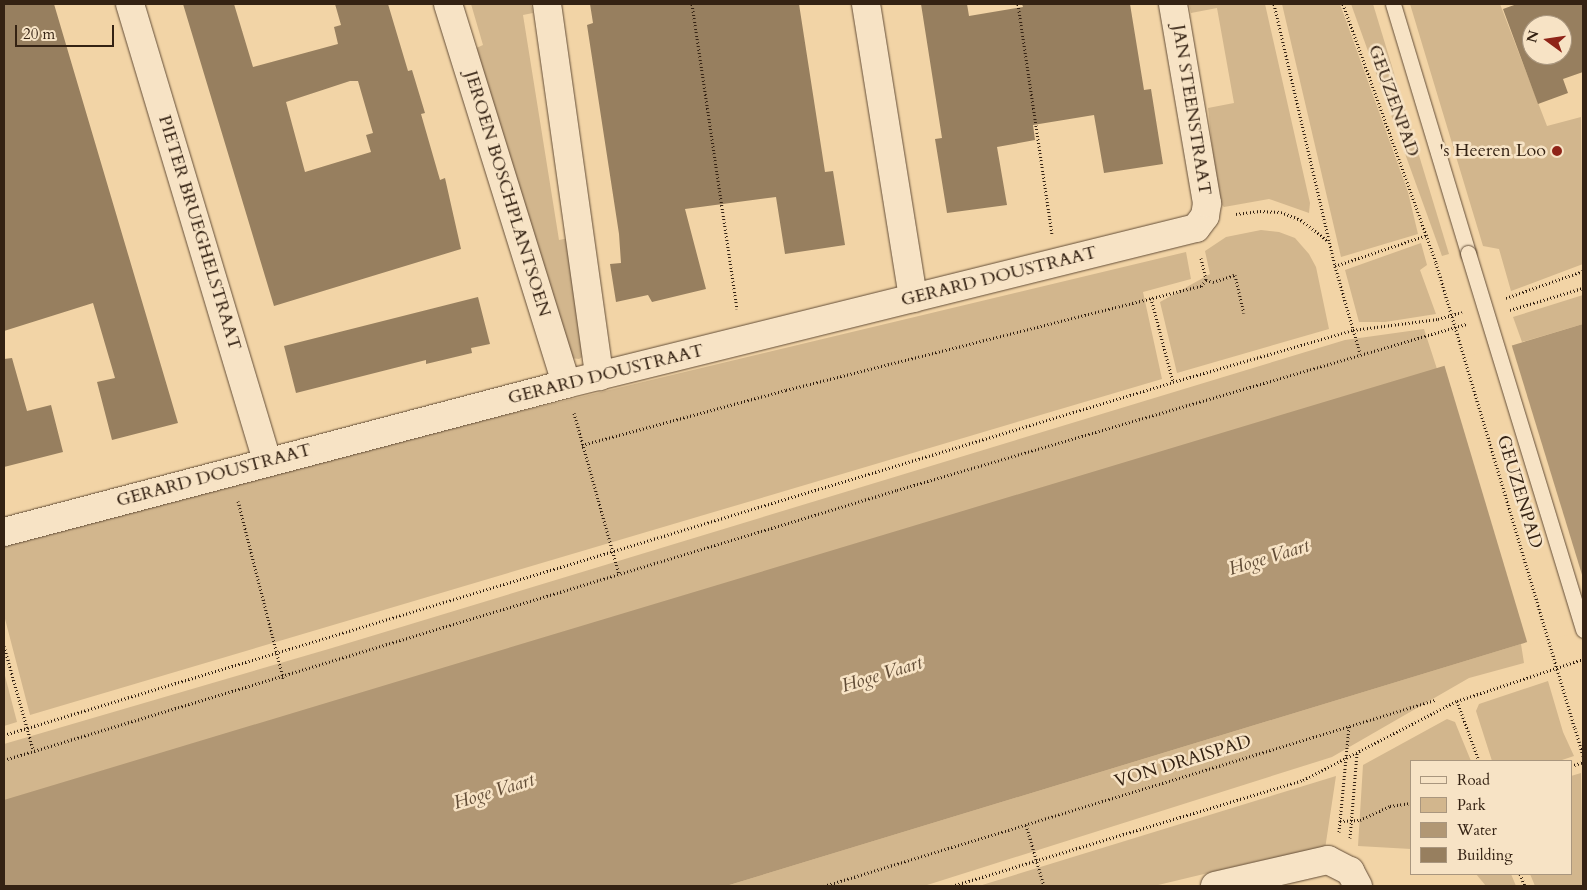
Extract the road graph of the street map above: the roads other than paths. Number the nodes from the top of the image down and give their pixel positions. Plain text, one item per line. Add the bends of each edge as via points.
1 (130, 4) edge
2 (448, 4) edge
3 (547, 4) edge
4 (866, 4) edge
5 (1173, 4) edge
6 (1393, 4) edge
7 (1205, 216) joint
8 (914, 298) junction
9 (599, 376) junction
10 (566, 384) junction
11 (267, 462) junction
12 (4, 532) edge
13 (1583, 630) edge
14 (1354, 879) edge
15 (1215, 886) edge

1 - 11 street, PIETER BRUEGHELSTRAAT
2 - 10 street, JEROEN BOSCHPLANTSOEN
3 - 9 street
4 - 8 street
5 - 7 street, JAN STEENSTRAAT via 1206,203
6 - 13 lane, bridge
7 - 8 street, GERARD DOUSTRAAT via 1196,228 1184,232
8 - 9 street, GERARD DOUSTRAAT
9 - 10 street, GERARD DOUSTRAAT
10 - 11 street, GERARD DOUSTRAAT
11 - 12 street, GERARD DOUSTRAAT
14 - 15 street via 1328,860

